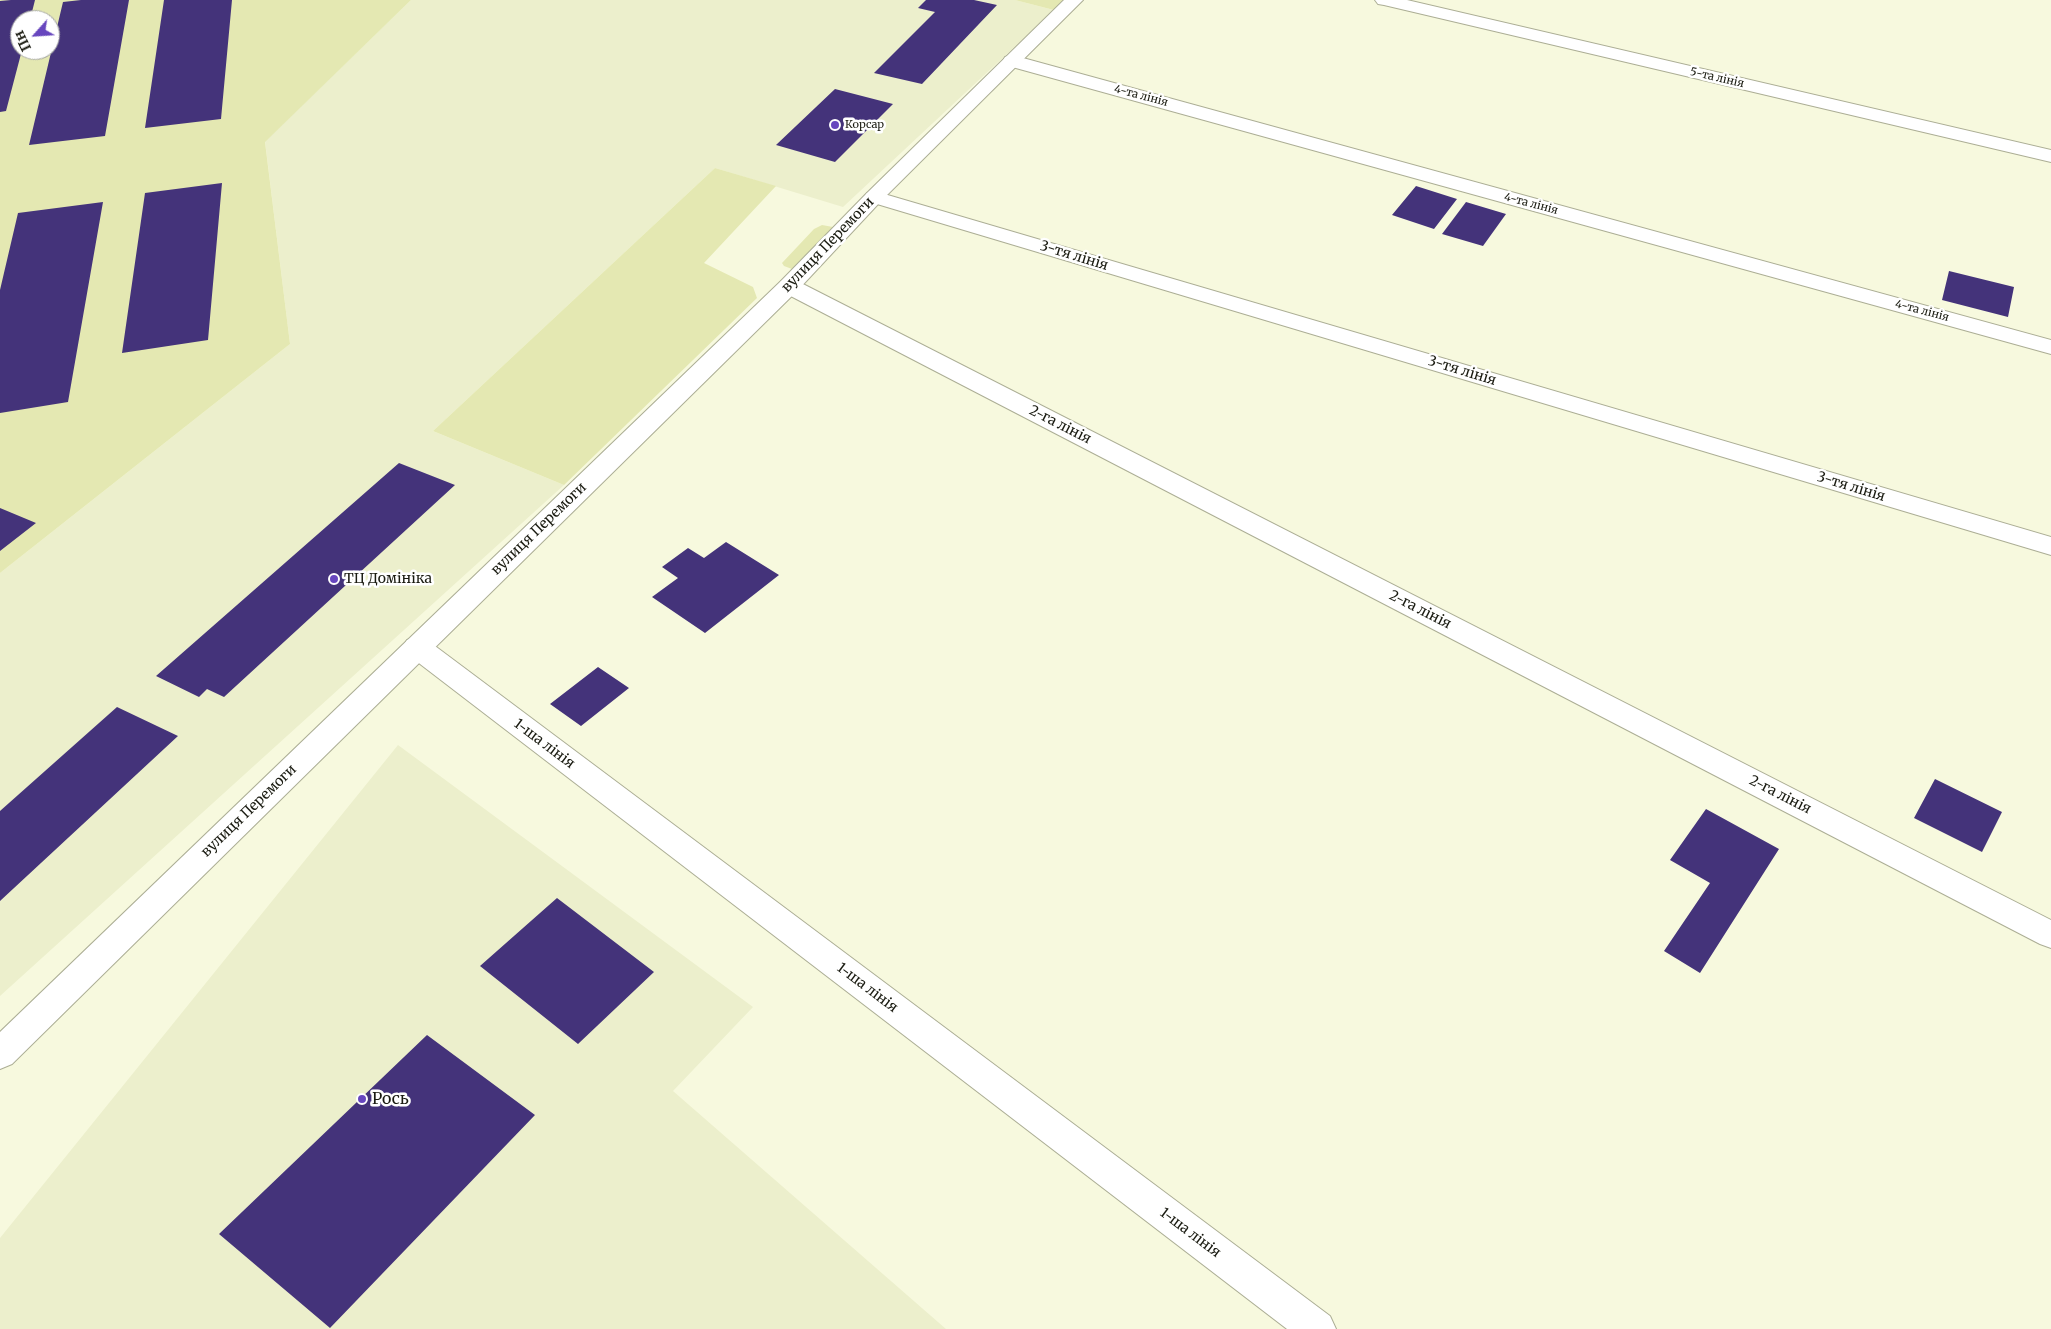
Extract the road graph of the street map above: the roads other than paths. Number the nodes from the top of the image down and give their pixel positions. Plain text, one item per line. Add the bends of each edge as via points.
1 (1074, 0) edge
2 (1384, 0) edge
3 (1012, 61) junction
4 (2051, 156) edge
5 (874, 196) junction
6 (789, 286) junction
7 (2051, 346) edge
8 (2051, 546) edge
9 (417, 647) junction
10 (2051, 934) edge
11 (0, 1054) edge
12 (1317, 1329) edge

1 - 3 street, вулиця Перемоги
2 - 4 street, 5-та лінія
3 - 5 street, вулиця Перемоги
3 - 7 street, 4-та лінія
5 - 6 street, вулиця Перемоги
5 - 8 street, 3-тя лінія
6 - 9 street, вулиця Перемоги
6 - 10 street, 2-га лінія
9 - 11 street, вулиця Перемоги
9 - 12 street, 1-ша лінія

